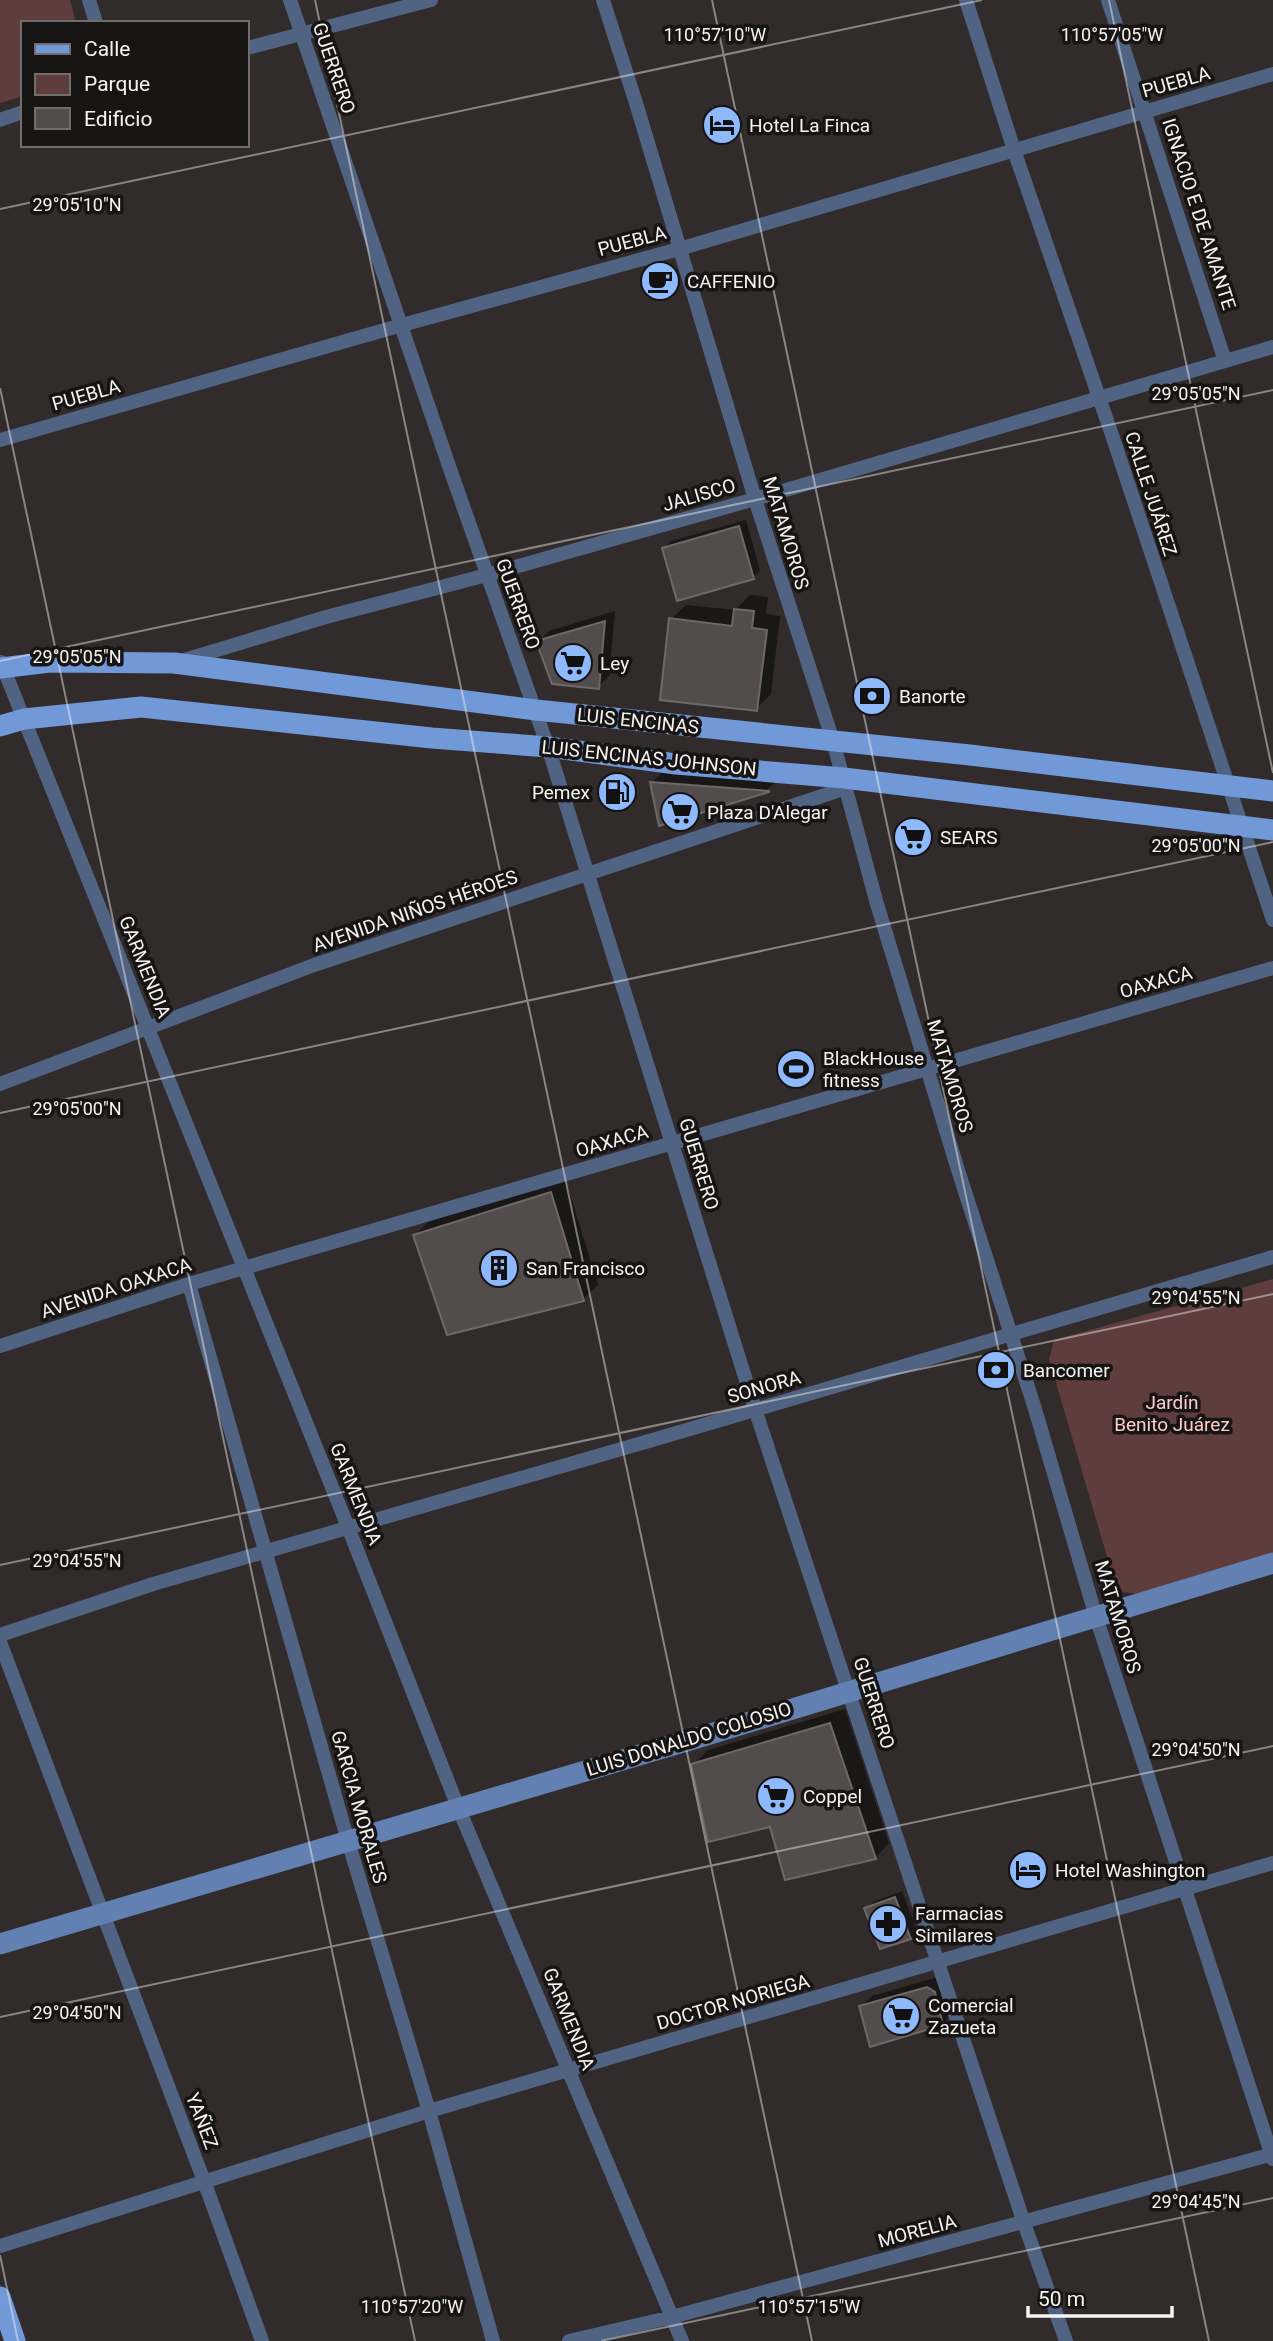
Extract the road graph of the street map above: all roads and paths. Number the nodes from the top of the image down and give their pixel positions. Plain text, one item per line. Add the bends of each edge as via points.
1 (89, 0) edge
2 (290, 0) edge
3 (430, 0) edge
4 (603, 0) edge
5 (966, 0) edge
6 (1108, 0) edge
7 (95, 21) edge
8 (301, 34) junction
9 (248, 48) edge
10 (1273, 74) edge
11 (1146, 111) junction
12 (21, 113) edge
13 (0, 120) edge
14 (1014, 150) junction
15 (679, 248) junction
16 (402, 324) junction
17 (1273, 346) edge
18 (1225, 361) junction
19 (1099, 397) junction
20 (0, 440) edge
21 (755, 499) junction
22 (487, 575) junction
23 (174, 663) junction
24 (1, 665) edge
25 (536, 710) junction
26 (24, 719) junction
27 (0, 726) edge
28 (834, 741) junction
29 (548, 747) junction
30 (845, 783) junction
31 (1227, 786) junction
32 (1273, 791) edge
33 (1240, 825) junction
34 (1273, 830) edge
35 (587, 874) junction
36 (1273, 920) edge
37 (1273, 968) edge
38 (148, 1026) junction
39 (928, 1068) junction
40 (0, 1084) edge
41 (673, 1143) junction
42 (1273, 1257) edge
43 (244, 1268) junction
44 (189, 1284) junction
45 (1012, 1335) junction
46 (0, 1346) edge
47 (755, 1409) junction
48 (348, 1527) junction
49 (265, 1551) junction
50 (1273, 1563) edge
51 (1096, 1617) junction
52 (0, 1635) edge
53 (0, 1642) edge
54 (850, 1691) junction
55 (458, 1807) junction
56 (348, 1841) junction
57 (1273, 1864) edge
58 (1186, 1891) junction
59 (104, 1914) junction
60 (0, 1944) edge
61 (937, 1962) junction
62 (569, 2070) junction
63 (429, 2111) junction
64 (1272, 2156) edge
65 (204, 2181) junction
66 (1024, 2223) junction
67 (0, 2246) edge
68 (0, 2297) edge
69 (672, 2317) junction
70 (15, 2341) edge
71 (262, 2341) edge
72 (493, 2341) edge
73 (569, 2341) edge
74 (682, 2341) edge
75 (1066, 2341) edge

1 - 7 street
2 - 8 street, GUERRERO
3 - 8 street
4 - 15 street, MATAMOROS
5 - 14 street, CALLE JUÁREZ
6 - 11 street, IGNACIO E DE AMANTE
8 - 9 street
8 - 16 street, GUERRERO
10 - 11 street, PUEBLA
11 - 14 street, PUEBLA
11 - 18 street, IGNACIO E DE AMANTE
12 - 13 street
14 - 15 street, PUEBLA
14 - 19 street, CALLE JUÁREZ
15 - 16 street, PUEBLA
15 - 21 street, MATAMOROS
16 - 20 street, PUEBLA
16 - 22 street, GUERRERO
17 - 18 street, JALISCO
18 - 19 street, JALISCO
19 - 21 street, JALISCO
19 - 31 street, CALLE JUÁREZ
21 - 22 street, JALISCO
21 - 28 street, MATAMOROS
22 - 23 street, JALISCO
22 - 25 street, GUERRERO
23 - 24 main road, LUIS ENCINAS
23 - 25 main road, LUIS ENCINAS
24 - 26 street, GARMENDIA
25 - 28 main road, LUIS ENCINAS
25 - 29 street, GUERRERO
26 - 27 main road, LUIS ENCINAS JOHNSON
26 - 29 main road, LUIS ENCINAS JOHNSON via 141,707
26 - 38 street, GARMENDIA
28 - 30 street, MATAMOROS
28 - 31 main road, LUIS ENCINAS
29 - 30 main road, LUIS ENCINAS JOHNSON
29 - 35 street, GUERRERO
30 - 33 main road, LUIS ENCINAS JOHNSON
30 - 35 street, AVENIDA NIÑOS HÉROES
30 - 39 street, MATAMOROS
31 - 32 main road, LUIS ENCINAS
31 - 33 street, CALLE JUÁREZ
33 - 34 main road, LUIS ENCINAS JOHNSON
33 - 36 street, CALLE JUÁREZ
35 - 38 street, AVENIDA NIÑOS HÉROES
35 - 41 street, GUERRERO
37 - 39 street, OAXACA
38 - 40 street, AVENIDA NIÑOS HÉROES
38 - 43 street, GARMENDIA
39 - 41 street, OAXACA
39 - 45 street, MATAMOROS
41 - 43 street, OAXACA
41 - 47 street, GUERRERO
42 - 45 street, SONORA
43 - 44 street, AVENIDA OAXACA
43 - 48 street, GARMENDIA
44 - 46 street, AVENIDA OAXACA
44 - 49 street, GARCIA MORALES
45 - 47 street, SONORA
45 - 51 street, MATAMOROS
47 - 48 street, SONORA
47 - 54 street, GUERRERO
48 - 49 street, SONORA
48 - 55 street, GARMENDIA
49 - 52 street, SONORA
49 - 56 street, GARCIA MORALES
50 - 51 main road, LUIS DONALDO COLOSIO
51 - 54 main road, LUIS DONALDO COLOSIO
51 - 58 street, MATAMOROS
53 - 59 street, YAÑEZ
54 - 55 main road, LUIS DONALDO COLOSIO
54 - 61 street, GUERRERO
55 - 56 main road, LUIS DONALDO COLOSIO
55 - 62 street, GARMENDIA
56 - 59 main road, LUIS DONALDO COLOSIO
56 - 63 street, GARCIA MORALES
57 - 58 street, DOCTOR NORIEGA
58 - 61 street, DOCTOR NORIEGA
58 - 64 street, MATAMOROS
59 - 60 main road, LUIS DONALDO COLOSIO
59 - 65 street, YAÑEZ
61 - 62 street, DOCTOR NORIEGA
61 - 66 street, GUERRERO
62 - 63 street, DOCTOR NORIEGA
62 - 69 street, GARMENDIA
63 - 65 street, DOCTOR NORIEGA
63 - 72 street, GARCIA MORALES
64 - 66 street, MORELIA
65 - 67 street, DOCTOR NORIEGA
65 - 71 street, YAÑEZ
66 - 69 street, MORELIA
66 - 75 street, GUERRERO
68 - 70 main road
69 - 73 street, MORELIA
69 - 74 street, GARMENDIA

